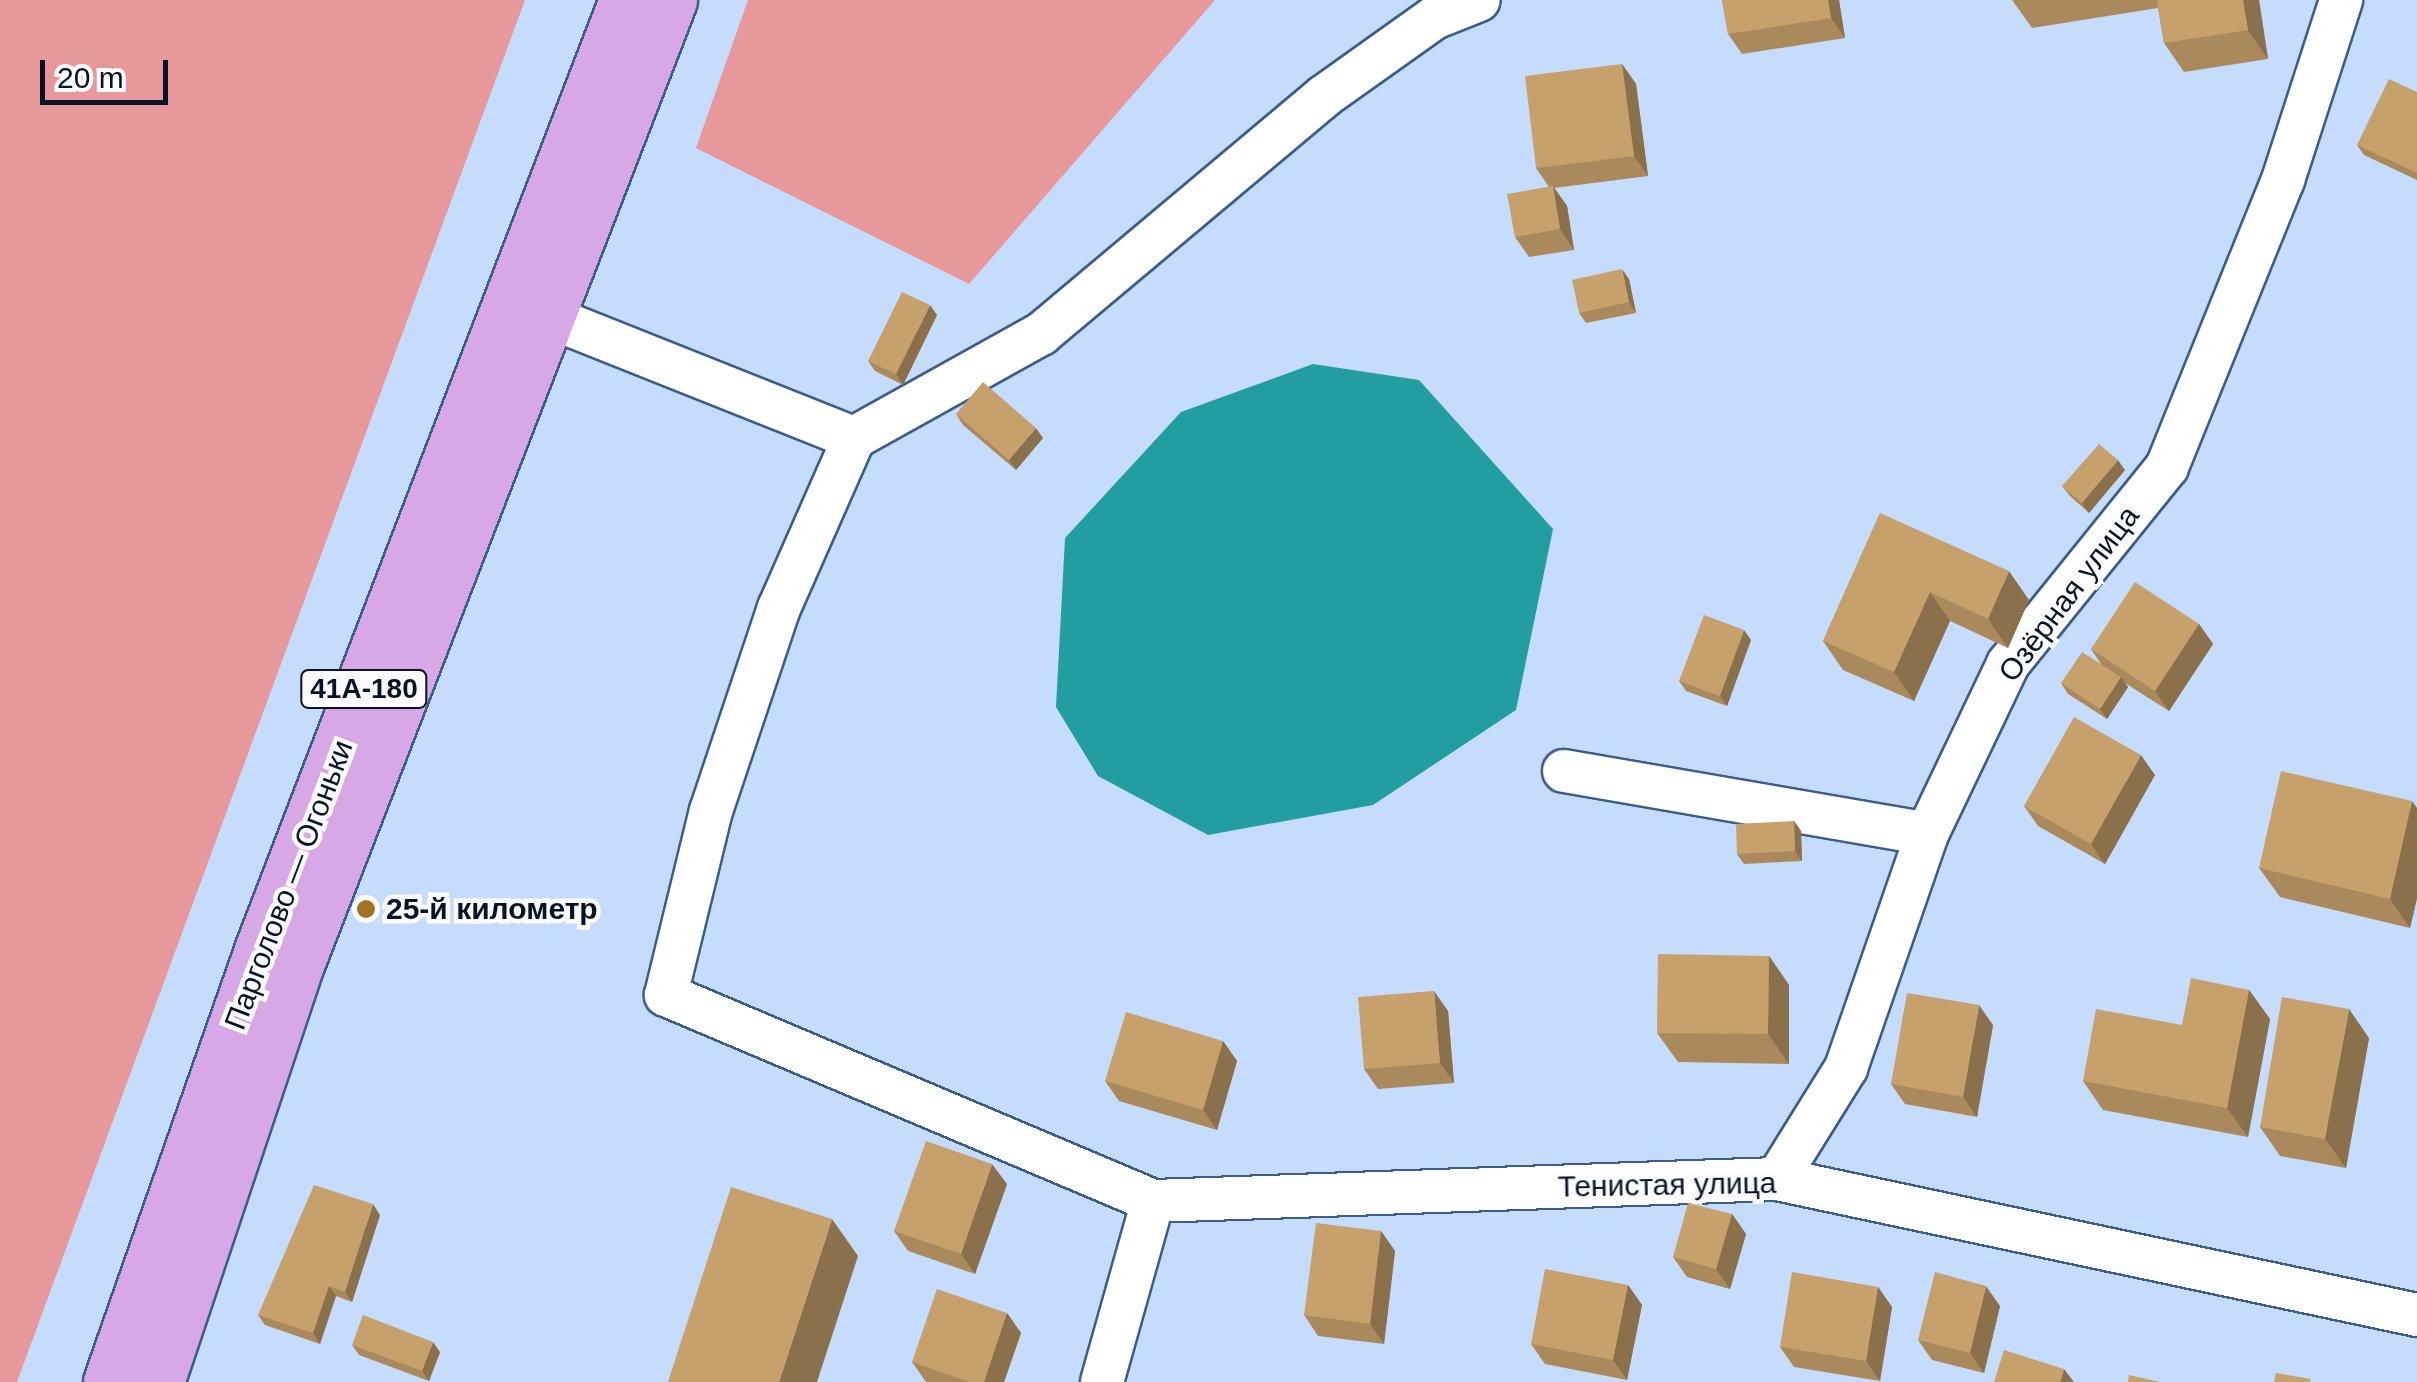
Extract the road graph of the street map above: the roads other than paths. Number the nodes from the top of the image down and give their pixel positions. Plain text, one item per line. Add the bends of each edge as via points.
1 (627, 0) edge
2 (669, 0) edge
3 (1479, 0) edge
4 (2341, 0) edge
5 (552, 318) junction
6 (854, 438) junction
7 (1564, 771) dead end
8 (1927, 834) junction
9 (1777, 1180) junction
10 (1153, 1200) junction
11 (2417, 1315) edge
12 (111, 1382) edge
13 (156, 1382) edge
14 (1102, 1382) edge

1 - 12 main road, Парголово — Огоньки / 41А-180 via 263,948
2 - 5 main road, Парголово — Огоньки / 41А-180
3 - 6 street via 1434,18 1322,97 1041,334
4 - 8 street, Озёрная улица via 2283,180 2168,467 2008,664
5 - 6 street
5 - 13 main road, Парголово — Огоньки / 41А-180 via 296,964
6 - 10 street via 735,726 666,995
7 - 8 street
8 - 9 street, Озёрная улица via 1846,1068
9 - 10 street, Тенистая улица
9 - 11 street, Тенистая улица
10 - 14 street

